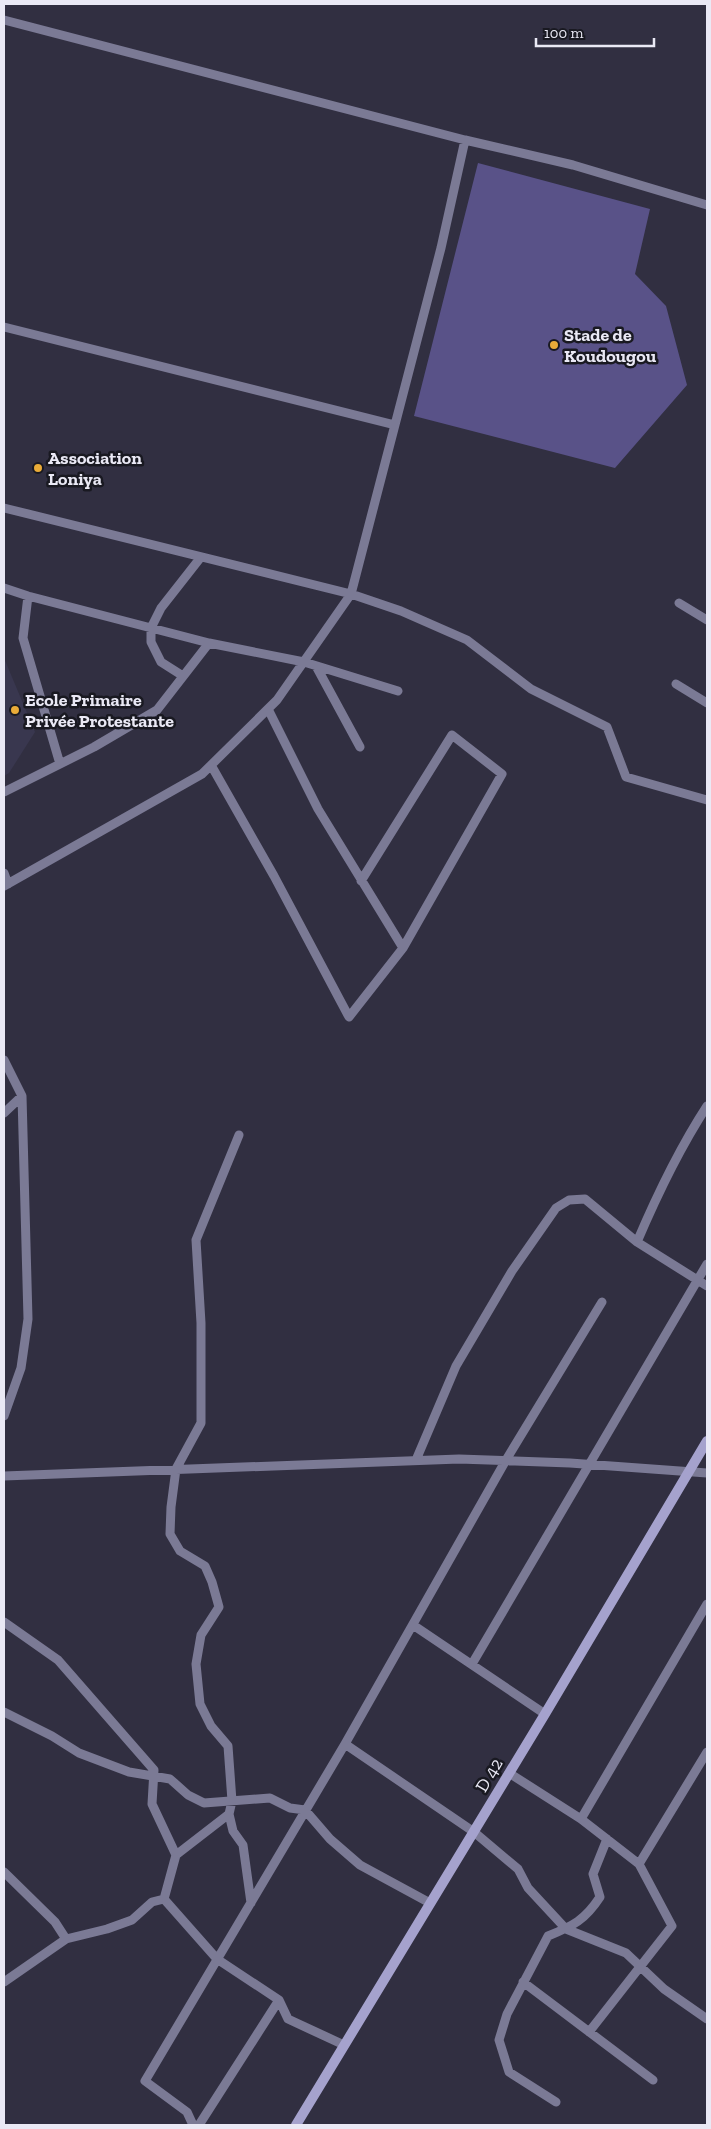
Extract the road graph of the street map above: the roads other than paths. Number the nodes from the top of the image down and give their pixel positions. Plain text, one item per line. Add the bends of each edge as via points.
1 (4, 20) edge
2 (465, 140) junction
3 (707, 206) edge
4 (4, 328) edge
5 (395, 425) junction
6 (4, 508) edge
7 (201, 557) junction
8 (4, 588) edge
9 (351, 594) junction
10 (28, 596) junction
11 (679, 603) dead end
12 (707, 620) edge
13 (151, 628) junction
14 (209, 643) junction
15 (304, 662) junction
16 (316, 666) junction
17 (183, 676) junction
18 (676, 684) dead end
19 (398, 691) dead end
20 (707, 703) edge
21 (268, 709) junction
22 (360, 747) dead end
23 (60, 764) junction
24 (211, 765) junction
25 (4, 792) edge
26 (707, 800) edge
27 (4, 873) edge
28 (361, 880) junction
29 (6, 885) edge
30 (403, 948) junction
31 (4, 1060) edge
32 (22, 1096) junction
33 (707, 1106) edge
34 (4, 1113) edge
35 (239, 1135) dead end
36 (637, 1242) junction
37 (707, 1264) edge
38 (698, 1280) junction
39 (707, 1286) edge
40 (602, 1302) dead end
41 (4, 1416) edge
42 (707, 1441) edge
43 (416, 1460) junction
44 (506, 1460) junction
45 (590, 1464) junction
46 (176, 1469) junction
47 (689, 1473) junction
48 (707, 1473) edge
49 (4, 1476) edge
50 (707, 1604) edge
51 (4, 1622) edge
52 (412, 1625) junction
53 (472, 1664) junction
54 (4, 1712) edge
55 (545, 1714) junction
56 (344, 1744) junction
57 (707, 1752) edge
58 (704, 1763) edge
59 (509, 1773) junction
60 (154, 1777) junction
61 (232, 1801) junction
62 (305, 1810) junction
63 (229, 1814) junction
64 (581, 1819) junction
65 (474, 1832) junction
66 (607, 1839) junction
67 (176, 1855) junction
68 (639, 1864) junction
69 (4, 1872) edge
70 (164, 1899) junction
71 (251, 1903) junction
72 (430, 1903) junction
73 (566, 1929) junction
74 (66, 1939) junction
75 (217, 1960) junction
76 (4, 1982) edge
77 (523, 1982) junction
78 (279, 2000) junction
79 (707, 2019) edge
80 (588, 2032) junction
81 (344, 2046) junction
82 (653, 2080) dead end
83 (556, 2102) dead end
84 (193, 2125) edge
85 (199, 2125) edge
86 (296, 2125) edge

1 - 2 street
2 - 3 street via 573,165
2 - 5 street
4 - 5 street
5 - 9 street
6 - 7 street
7 - 9 street
7 - 13 street via 161,608
8 - 10 street
9 - 15 street
9 - 26 street via 468,640 531,689 607,727 626,777
10 - 13 street
10 - 23 street via 23,638
11 - 12 street
13 - 14 street
13 - 17 street via 151,642 161,662
14 - 15 street
14 - 17 street
15 - 16 street
15 - 21 street
16 - 19 street
16 - 22 street
17 - 23 street via 157,710
18 - 20 street
21 - 24 street
21 - 28 street via 318,809
23 - 25 street
24 - 29 street via 202,774
24 - 30 street via 349,1018
27 - 29 street
28 - 30 street
28 - 30 street via 452,735 502,774
31 - 32 street
32 - 34 street
32 - 41 street via 28,1319 20,1368
33 - 36 street via 677,1156
35 - 46 street via 196,1240 201,1323 201,1424
36 - 38 street
36 - 43 street via 585,1199 569,1200 556,1208 512,1271 456,1366
37 - 38 street
38 - 39 street
38 - 45 street
40 - 44 street
42 - 47 street, D 42 / D 42
43 - 44 street
43 - 46 street
44 - 45 street
44 - 52 street
45 - 47 street
45 - 53 street
46 - 49 street
46 - 61 street via 170,1534 180,1551 205,1566 219,1606 201,1634 196,1664 200,1704 211,1726 228,1746
47 - 48 street
47 - 55 street, D 42 / D 42
50 - 64 street
51 - 60 street via 58,1660 154,1770
52 - 53 street
52 - 56 street
53 - 55 street
54 - 60 street via 52,1736 79,1754 129,1772
55 - 59 street, D 42 / D 42
56 - 62 street
56 - 65 street
57 - 58 street
58 - 68 street
59 - 64 street
59 - 65 street, D 42 / D 42
60 - 61 street via 170,1779 188,1795 204,1803
60 - 67 street via 152,1804
61 - 62 street via 270,1798 290,1808
61 - 63 street
62 - 71 street
62 - 72 street via 330,1839 360,1865
63 - 67 street
63 - 71 street via 234,1832 243,1845
64 - 66 street
65 - 72 street, D 42 / D 42
65 - 73 street via 518,1869 528,1888
66 - 68 street
66 - 73 street via 593,1874 600,1897 589,1914
67 - 70 street
68 - 80 street via 672,1926
69 - 74 street via 44,1911
70 - 74 street via 152,1902 132,1920
70 - 75 street
71 - 75 street
72 - 81 street, D 42 / D 42
73 - 77 street via 548,1936
73 - 79 street via 626,1953 664,1989
74 - 76 street
75 - 78 street
75 - 84 street via 146,2081 187,2112
77 - 80 street
77 - 83 street via 507,2014 499,2040 509,2072
78 - 81 street via 288,2019
78 - 85 street
80 - 82 street
81 - 86 street, D 42 / D 42

